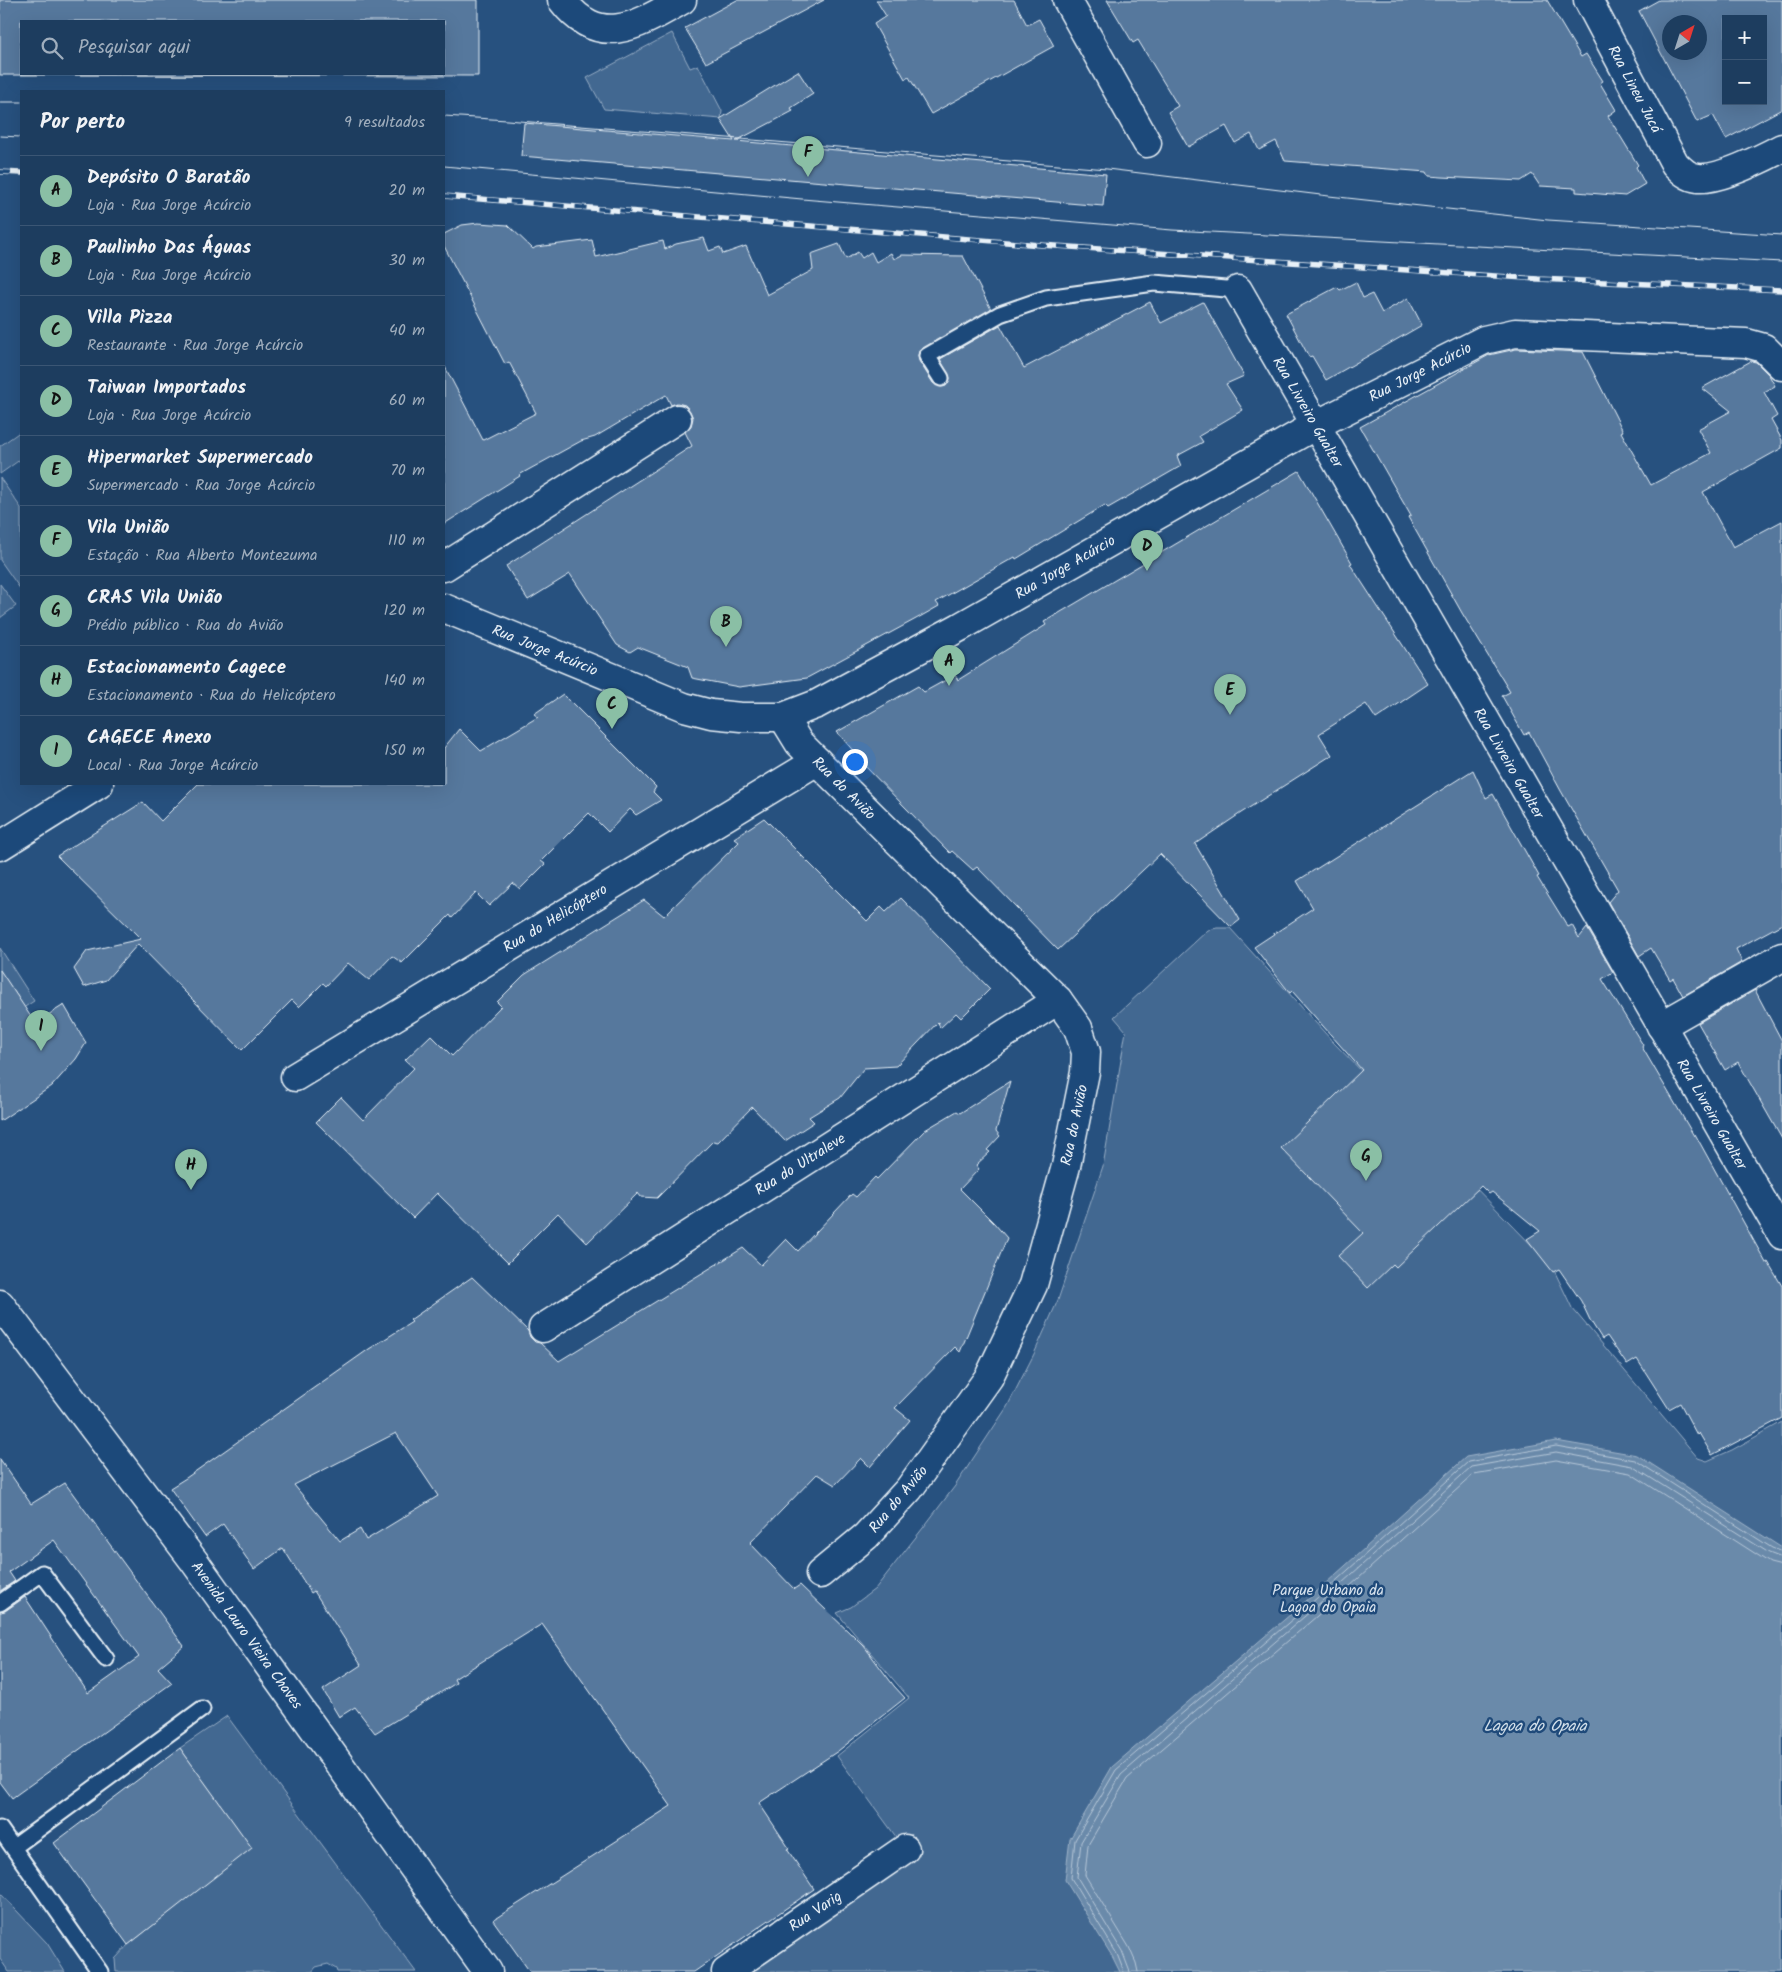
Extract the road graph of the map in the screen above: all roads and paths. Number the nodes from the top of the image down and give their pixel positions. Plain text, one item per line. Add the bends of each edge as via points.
1 (682, 0) edge
2 (1067, 0) edge
3 (1588, 0) edge
4 (570, 9) edge
5 (1147, 143) dead end
6 (1782, 148) edge
7 (1238, 290) joint
8 (1782, 366) edge
9 (941, 378) dead end
10 (677, 419) dead end
11 (1316, 425) junction
12 (445, 566) edge
13 (445, 608) edge
14 (783, 717) junction
15 (816, 761) junction
16 (97, 785) edge
17 (0, 846) edge
18 (1782, 957) edge
19 (1058, 1000) junction
20 (1662, 1026) junction
21 (295, 1077) dead end
22 (1782, 1235) edge
23 (0, 1304) edge
24 (542, 1328) dead end
25 (820, 1574) dead end
26 (0, 1603) edge
27 (106, 1659) dead end
28 (202, 1709) dead end
29 (0, 1829) edge
30 (14, 1847) junction
31 (905, 1849) dead end
32 (100, 1972) edge
33 (488, 1972) edge
34 (726, 1972) edge

1 - 4 street via 644,21 611,30 589,26
2 - 5 street
3 - 6 street, Rua Lineu Jucá via 1675,164 1686,174 1698,178 1722,174
7 - 9 lane via 1154,283 1046,298 1000,314 927,356
7 - 11 street, Rua Livreiro Gualter
8 - 11 street, Rua Jorge Acúrcio via 1764,348 1746,343 1515,333 1484,340
10 - 12 street
11 - 14 street, Rua Jorge Acúrcio via 960,627 816,704
11 - 20 street, Rua Livreiro Gualter
13 - 14 street, Rua Jorge Acúrcio via 684,707 726,716
14 - 15 street, Rua do Avião via 799,743
15 - 19 street, Rua do Avião
15 - 21 street, Rua do Helicóptero
16 - 17 street
18 - 20 street
19 - 24 street, Rua do Ultraleve
19 - 25 street, Rua do Avião via 1078,1028 1086,1052 1085,1072 1066,1166 1033,1285 988,1377 909,1489 866,1536
20 - 22 street, Rua Livreiro Gualter
23 - 33 street, Avenida Lauro Vieira Chaves via 194,1561
26 - 27 lane via 42,1573
28 - 30 lane
29 - 30 lane
30 - 32 lane
31 - 34 street, Rua Varig

